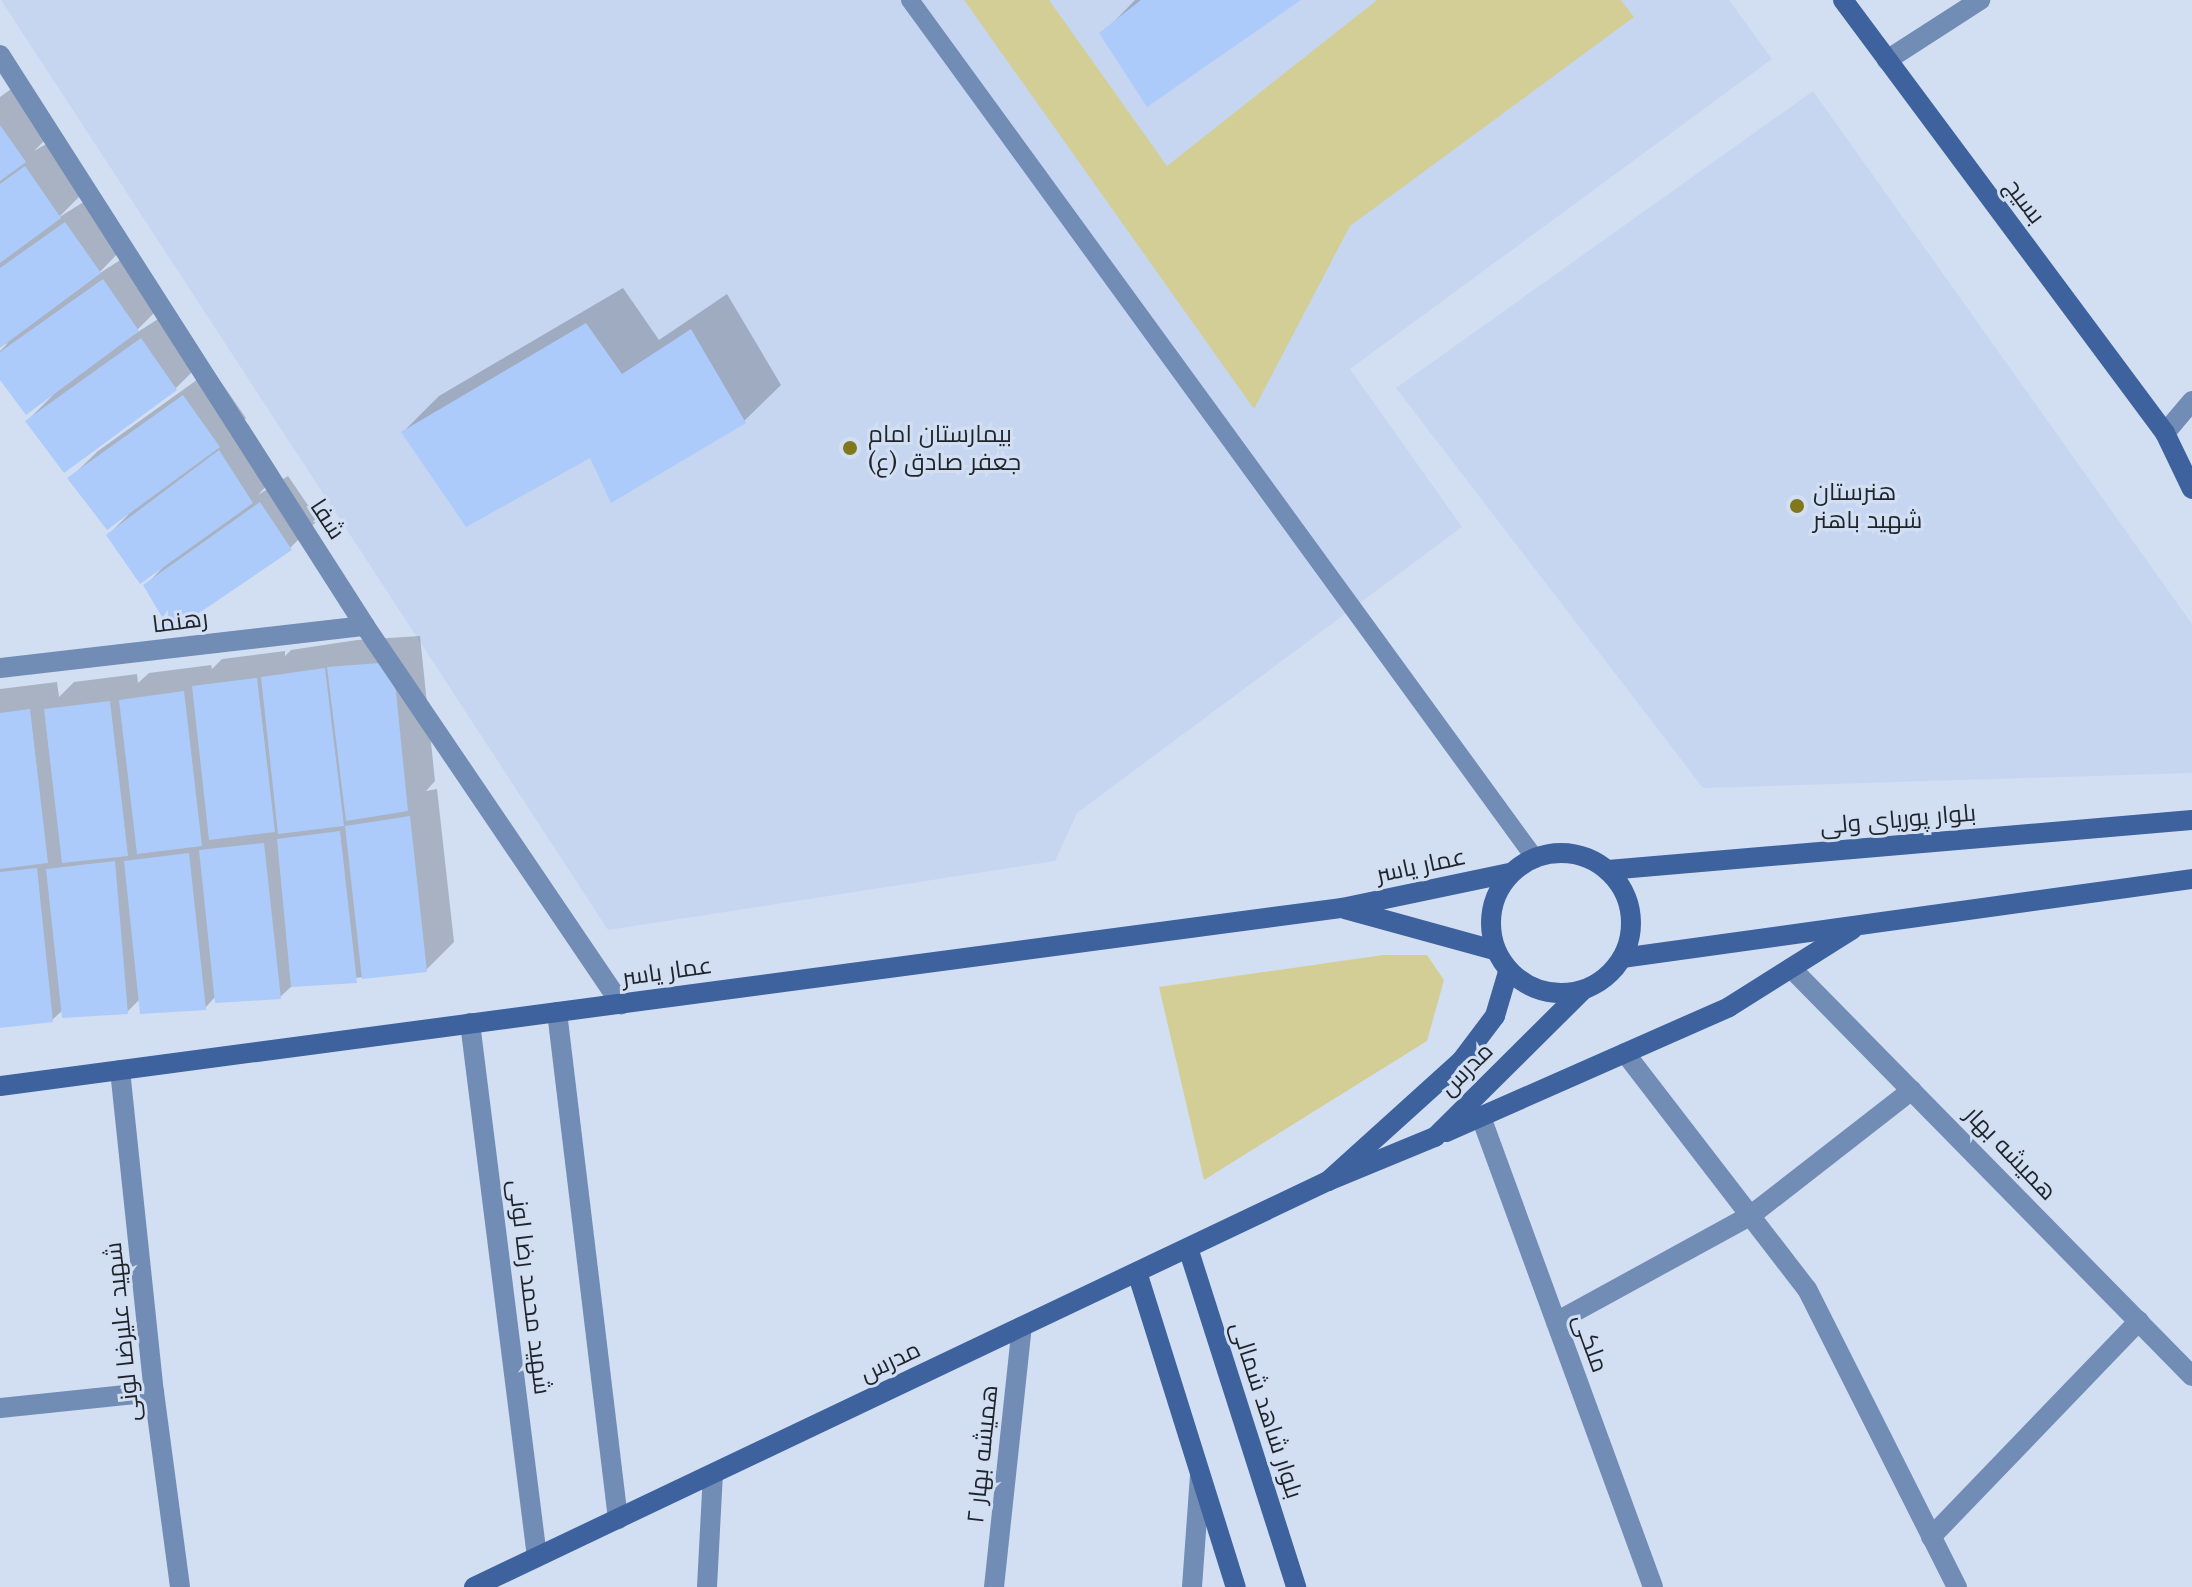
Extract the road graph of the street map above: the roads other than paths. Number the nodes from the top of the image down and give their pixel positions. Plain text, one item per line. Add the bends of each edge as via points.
1 (910, 0) edge
2 (1843, 0) edge
3 (1980, 0) edge
4 (0, 55) edge
5 (1887, 60) junction
6 (2192, 401) edge
7 (2192, 426) edge
8 (2165, 433) junction
9 (2192, 452) edge
10 (2192, 489) edge
11 (365, 626) junction
12 (0, 668) edge
13 (2192, 820) edge
14 (1534, 857) junction
15 (1608, 870) junction
16 (1510, 873) junction
17 (2192, 879) edge
18 (1342, 908) junction
19 (1859, 925) junction
20 (1494, 950) junction
21 (1622, 958) junction
22 (1791, 968) junction
23 (1508, 972) junction
24 (1582, 991) junction
25 (621, 1004) junction
26 (557, 1012) junction
27 (470, 1023) junction
28 (1625, 1053) junction
29 (120, 1070) junction
30 (0, 1086) edge
31 (1912, 1090) junction
32 (1481, 1117) junction
33 (1435, 1137) junction
34 (1328, 1181) junction
35 (1750, 1216) junction
36 (1188, 1248) junction
37 (1137, 1272) junction
38 (2139, 1321) junction
39 (1556, 1322) junction
40 (1022, 1327) junction
41 (2192, 1376) edge
42 (154, 1392) junction
43 (0, 1408) edge
44 (1200, 1472) junction
45 (713, 1474) junction
46 (618, 1519) junction
47 (1931, 1537) junction
48 (537, 1557) junction
49 (180, 1587) edge
50 (474, 1587) edge
51 (707, 1587) edge
52 (994, 1587) edge
53 (1192, 1587) edge
54 (1236, 1587) edge
55 (1296, 1587) edge
56 (1653, 1587) edge
57 (1957, 1587) edge

1 - 14 lane
2 - 5 street, بسیج
3 - 5 street
4 - 11 street, شفا
5 - 8 street, بسیج
6 - 8 street
7 - 8 street
8 - 9 street
8 - 10 street
11 - 12 street, رهنما
11 - 25 street, شفا
13 - 15 street, بلوار پوریای ولی
14 - 15 street via 1573,853
14 - 16 street
15 - 21 street via 1631,911
16 - 18 street, عمار یاسر
16 - 20 street via 1495,896 1490,924
17 - 19 street
18 - 20 street, عمار یاسر
18 - 25 street, عمار یاسر
19 - 21 street
19 - 22 street
20 - 23 street
21 - 24 street via 1605,979
22 - 28 street via 1729,1007
22 - 31 street, همیشه بهار
23 - 24 street via 1530,988 1556,995
23 - 34 street, مدرس via 1495,1016 1461,1061
24 - 33 street, مدرس
25 - 26 street, عمار یاسر
26 - 27 street, عمار یاسر
26 - 46 street
27 - 29 street, عمار یاسر
27 - 48 street, شهید محمد رضا لونی
28 - 32 street
28 - 35 street
29 - 30 street, عمار یاسر
29 - 42 street, شهید علیرضا لونی
31 - 35 street
31 - 38 street, همیشه بهار
32 - 33 street
32 - 39 street, ملکی
33 - 34 street, مدرس
34 - 36 street, مدرس
35 - 39 street
35 - 47 street via 1807,1289
36 - 37 street, مدرس
36 - 55 street, بلوار شاهد شمالی
37 - 40 street, مدرس
37 - 44 street
38 - 41 street, همیشه بهار
38 - 47 street
39 - 56 street, ملکی
40 - 45 street, مدرس
40 - 52 street, همیشه بهار ۲
42 - 43 street
42 - 49 street, شهید علیرضا لونی
44 - 53 street
44 - 54 street
45 - 46 street, مدرس
45 - 51 street
46 - 48 street, مدرس
47 - 57 street
48 - 50 street, مدرس

